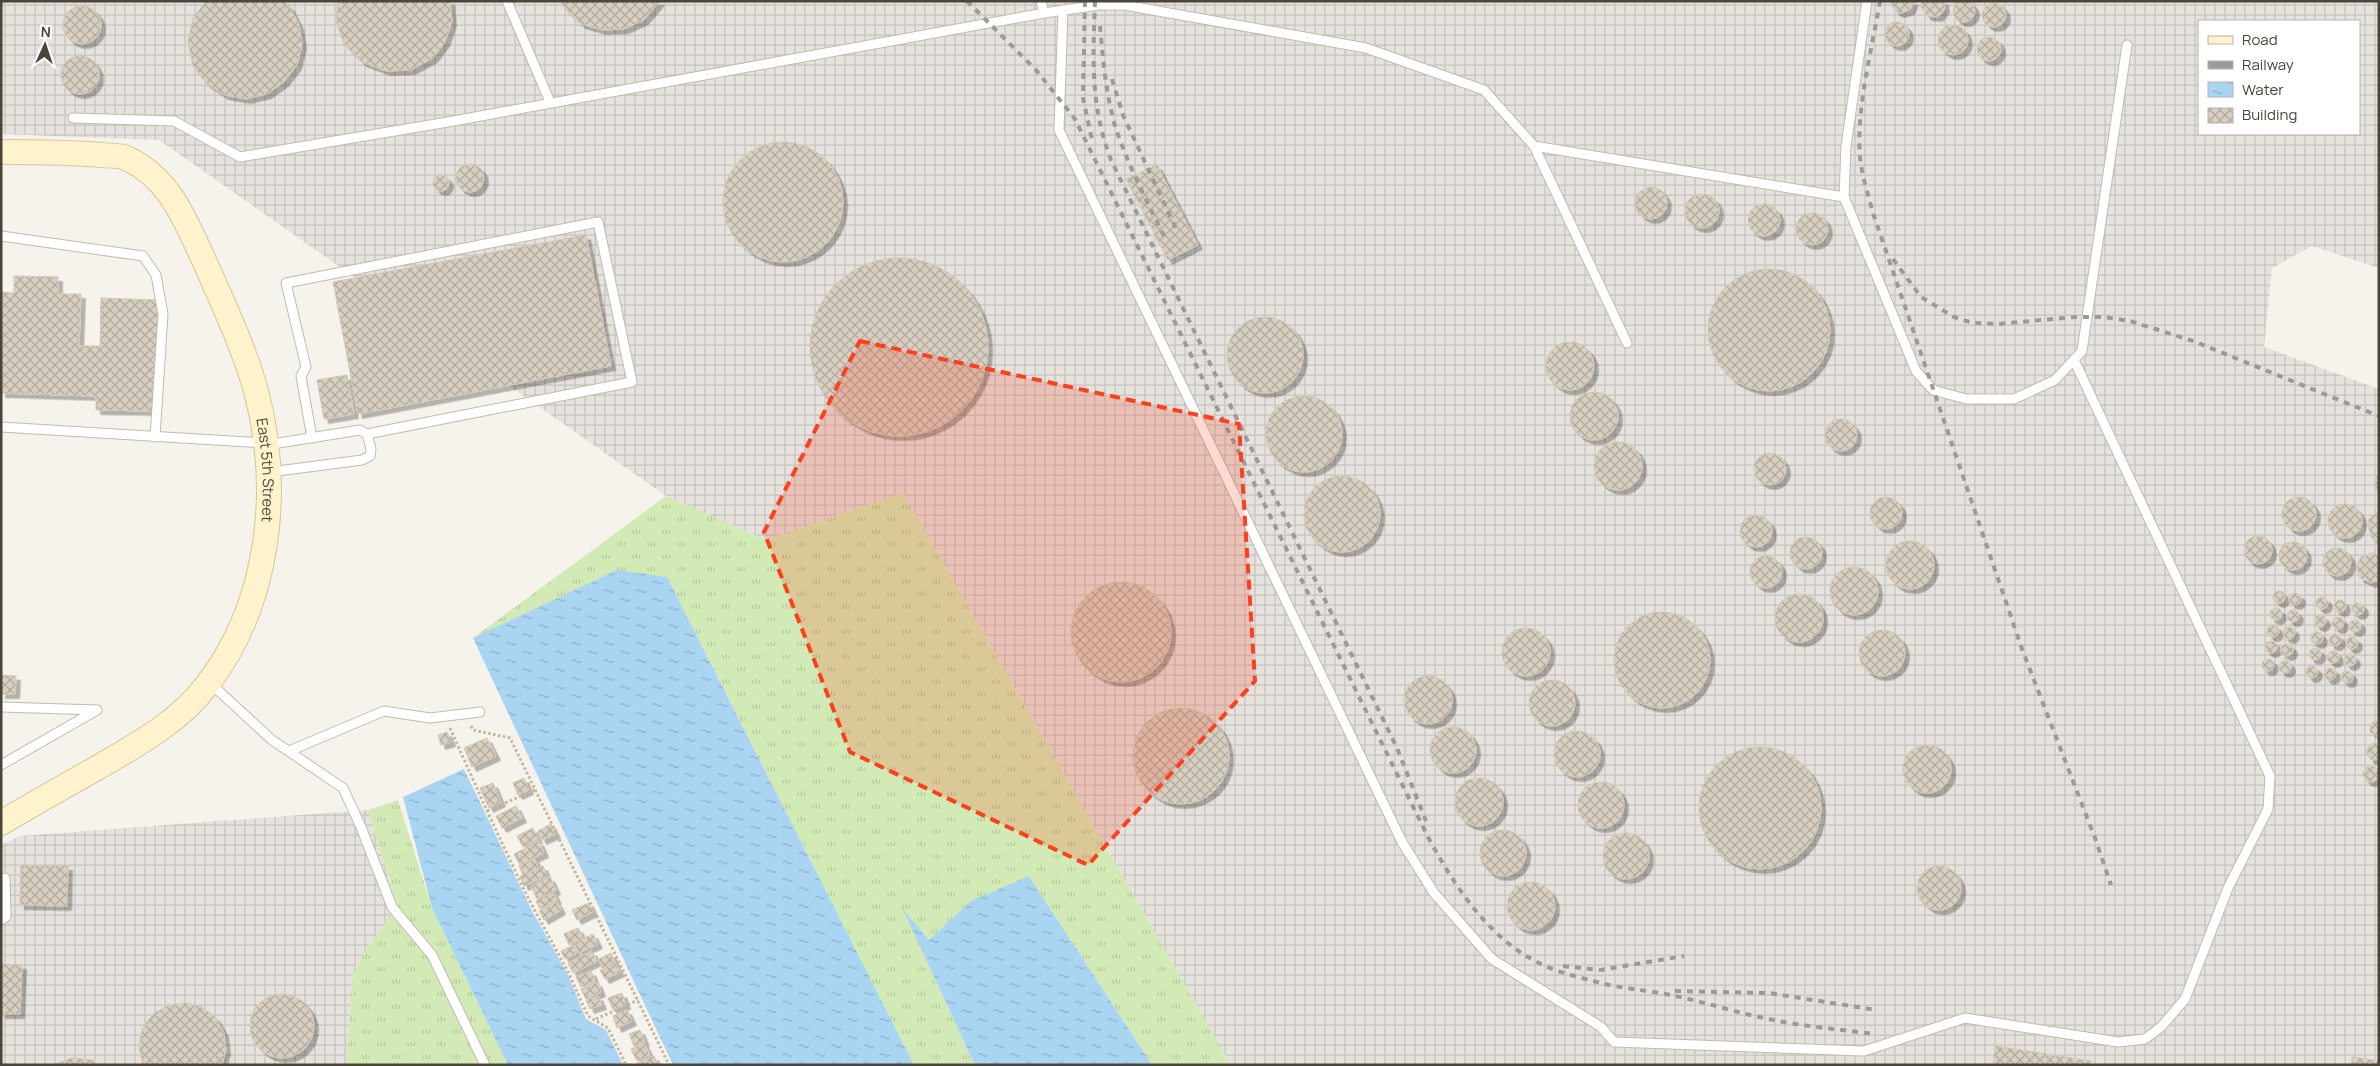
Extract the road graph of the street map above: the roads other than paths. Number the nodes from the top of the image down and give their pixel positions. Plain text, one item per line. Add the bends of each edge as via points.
1 (507, 1) edge
2 (1041, 1) edge
3 (1867, 1) edge
4 (1063, 10) junction
5 (1044, 13) junction
6 (2127, 45) dead end
7 (550, 102) junction
8 (73, 118) dead end
9 (1534, 146) junction
10 (1, 152) edge
11 (1844, 197) junction
12 (1, 236) edge
13 (1627, 343) dead end
14 (2074, 360) junction
15 (1, 427) edge
16 (367, 434) junction
17 (155, 437) junction
18 (312, 438) junction
19 (266, 444) junction
20 (268, 472) junction
21 (209, 682) junction
22 (1, 707) edge
23 (480, 712) dead end
24 (289, 751) junction
25 (1, 765) edge
26 (1, 822) edge
27 (5, 878) dead end
28 (1, 920) edge
29 (485, 1065) edge

1 - 7 lane
2 - 5 lane
3 - 11 lane via 1846,146
4 - 5 lane
4 - 9 lane via 1124,5 1366,48 1484,90
4 - 14 lane via 1059,130 1402,842 1434,893 1492,959 1601,1027 1614,1042 1864,1050 1965,1018 2118,1042 2145,1039 2161,1027 2185,999 2228,888 2268,809 2270,776
5 - 7 lane
6 - 14 lane via 2082,351
7 - 8 lane via 240,157 174,121
9 - 11 lane
9 - 13 lane
10 - 19 street, East 5th Street via 77,152 124,157 156,176 180,208 240,340 256,392
11 - 14 lane via 1916,371 1933,390 1966,399 2014,399 2055,380
12 - 17 lane via 143,256 156,275 163,314
15 - 17 lane
16 - 18 lane via 360,430
16 - 18 lane via 632,382 598,222 286,283 306,367 301,376
16 - 20 lane via 370,456 362,460
17 - 19 lane
18 - 19 lane
19 - 20 street, East 5th Street
20 - 21 street, East 5th Street via 265,548 253,598 231,646
21 - 24 lane via 272,740
21 - 26 street, East 5th Street via 182,714 151,737
22 - 25 lane via 97,710
23 - 24 lane via 430,718 384,711
24 - 29 lane via 343,788 392,907 432,955
27 - 28 lane via 7,911

